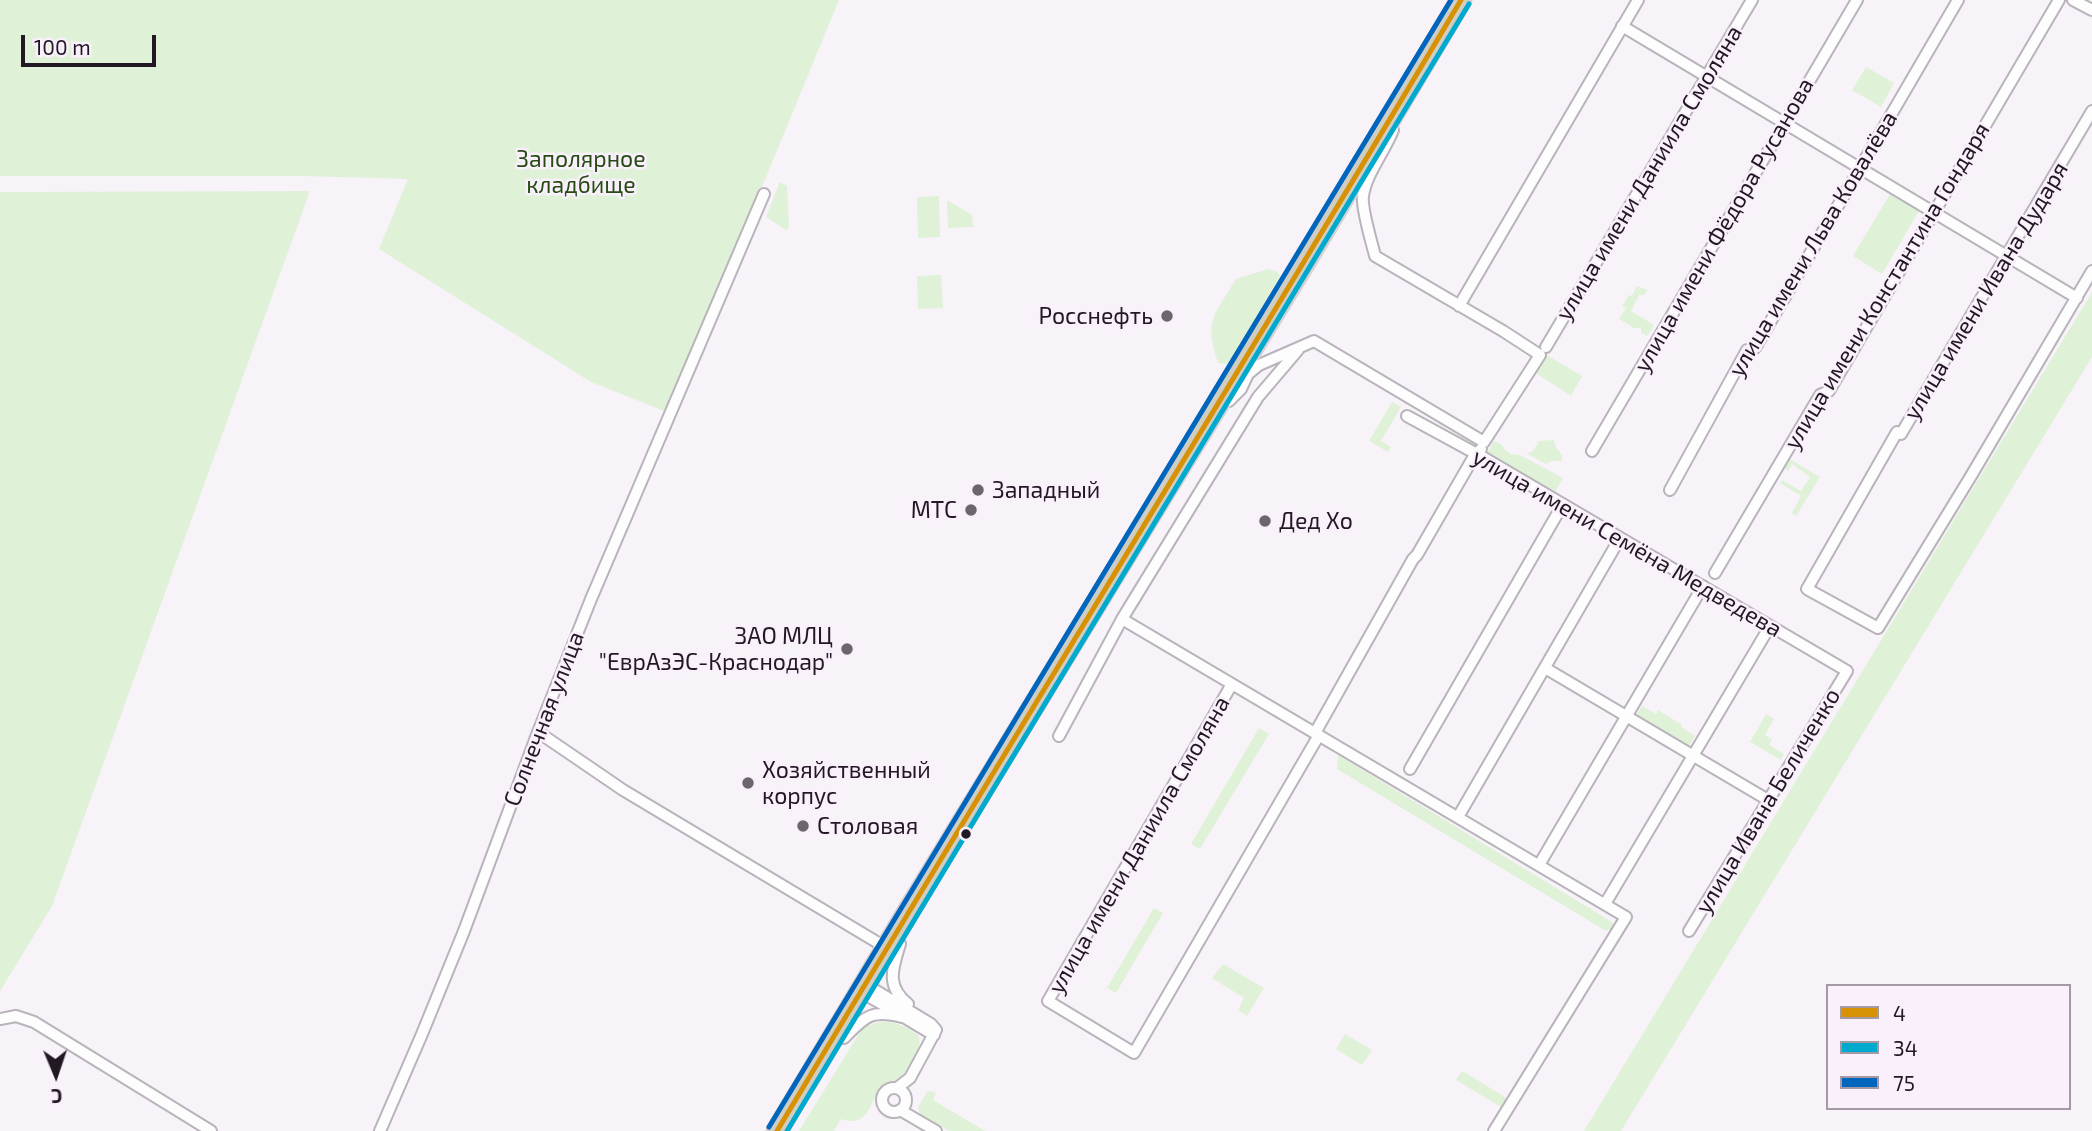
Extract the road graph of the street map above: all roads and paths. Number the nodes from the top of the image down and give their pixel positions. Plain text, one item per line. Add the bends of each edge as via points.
1 (1461, 0) edge
2 (1472, 0) edge
3 (1638, 0) edge
4 (1752, 0) edge
5 (1857, 0) edge
6 (1958, 0) edge
7 (2059, 0) edge
8 (2073, 0) edge
9 (2092, 10) edge
10 (1622, 26) junction
11 (1708, 76) junction
12 (2092, 111) edge
13 (1784, 122) junction
14 (1393, 130) junction
15 (1860, 167) junction
16 (764, 194) dead end
17 (1933, 211) junction
18 (2008, 256) junction
19 (2092, 271) edge
20 (2077, 298) junction
21 (1459, 306) junction
22 (1546, 346) dead end
23 (1300, 348) junction
24 (1229, 401) junction
25 (1407, 416) dead end
26 (1485, 442) junction
27 (1592, 451) dead end
28 (1478, 454) junction
29 (1670, 490) dead end
30 (1563, 504) junction
31 (1620, 538) junction
32 (1714, 573) dead end
33 (1703, 586) junction
34 (1122, 620) junction
35 (1770, 626) junction
36 (1545, 668) junction
37 (1847, 671) joint
38 (1232, 684) junction
39 (1627, 717) junction
40 (538, 732) junction
41 (1317, 734) junction
42 (1059, 736) dead end
43 (1693, 757) junction
44 (1410, 769) dead end
45 (1768, 800) junction
46 (1458, 817) junction
47 (1539, 866) junction
48 (1605, 904) junction
49 (902, 920) junction
50 (1689, 931) dead end
51 (864, 935) junction
52 (894, 948) junction
53 (868, 987) junction
54 (906, 1018) junction
55 (0, 1019) edge
56 (933, 1029) junction
57 (844, 1038) junction
58 (897, 1088) junction
59 (901, 1110) junction
60 (211, 1131) edge
61 (380, 1131) edge
62 (776, 1131) edge
63 (788, 1131) edge
64 (936, 1131) edge
65 (1494, 1131) edge

1 - 49 highway
2 - 14 highway
3 - 10 street
4 - 11 street, улица имени Даниила Смоляна
5 - 13 street, улица имени Фёдора Русанова
6 - 15 street, улица имени Льва Ковалёва
7 - 17 street, улица имени Константина Гондаря
8 - 9 street
10 - 11 street
10 - 21 street
11 - 13 street
11 - 22 street, улица имени Даниила Смоляна
12 - 18 street, улица имени Ивана Дударя
13 - 15 street
13 - 27 street, улица имени Фёдора Русанова
14 - 21 street via 1363,197 1374,256
14 - 24 highway
15 - 17 street
15 - 29 street, улица имени Льва Ковалёва via 1755,348 1747,350
16 - 40 street, Солнечная улица
17 - 18 street
17 - 32 street, улица имени Константина Гондаря via 1829,391 1820,395
18 - 20 street
18 - 20 street, улица имени Ивана Дударя via 1807,589 1878,628
19 - 20 street
21 - 26 street, улица имени Даниила Смоляна via 1540,355
23 - 24 street via 1259,365
23 - 26 street via 1314,341
23 - 34 street via 1258,397
24 - 52 highway
25 - 28 street, улица имени Семёна Медведева
26 - 28 street, улица имени Даниила Смоляна
28 - 30 street, улица имени Семёна Медведева
28 - 41 street, улица имени Даниила Смоляна via 1413,559
30 - 31 street, улица имени Семёна Медведева
30 - 44 street
31 - 33 street, улица имени Семёна Медведева
31 - 36 street
33 - 35 street, улица имени Семёна Медведева
33 - 39 street
34 - 38 street
34 - 42 street
35 - 37 street, улица имени Семёна Медведева
35 - 43 street
36 - 39 street
36 - 46 street
37 - 45 street, улица Ивана Беличенко
38 - 41 street
38 - 41 street, улица имени Даниила Смоляна via 1048,1001 1134,1053
39 - 43 street
39 - 47 street
40 - 51 street via 623,790
40 - 61 street, Солнечная улица via 464,931
41 - 46 street
43 - 45 street
43 - 48 street
45 - 50 street, улица Ивана Беличенко
46 - 47 street
47 - 48 street
48 - 65 street via 1626,916
49 - 51 street via 889,931
49 - 52 highway
51 - 52 street
51 - 53 street via 872,955
52 - 53 highway
52 - 56 street via 894,988
53 - 54 street
53 - 56 street
53 - 57 highway
53 - 62 highway
54 - 56 street
54 - 57 street via 884,1014 864,1018
55 - 60 street via 16,1016 34,1023
56 - 58 street via 910,1078
57 - 63 highway
58 - 59 street via 906,1100
58 - 59 street via 886,1090 881,1100 888,1111
59 - 64 street

